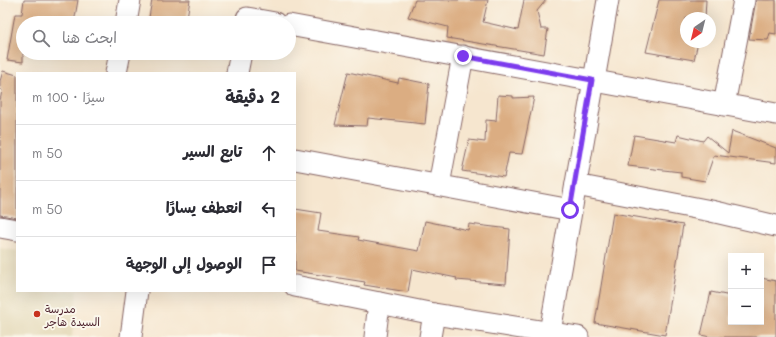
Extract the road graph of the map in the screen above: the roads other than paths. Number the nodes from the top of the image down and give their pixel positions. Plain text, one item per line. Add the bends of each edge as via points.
1 (130, 0) edge
2 (608, 0) edge
3 (744, 0) edge
4 (127, 16) edge
5 (296, 26) edge
6 (463, 56) junction
7 (119, 60) edge
8 (239, 60) edge
9 (116, 72) edge
10 (237, 72) edge
11 (592, 80) junction
12 (724, 105) junction
13 (776, 114) edge
14 (296, 159) edge
15 (439, 185) junction
16 (576, 185) junction
17 (570, 210) junction
18 (776, 226) edge
19 (0, 227) edge
20 (16, 230) edge
21 (296, 286) edge
22 (137, 292) edge
23 (379, 303) junction
24 (434, 314) junction
25 (550, 332) junction
26 (131, 337) edge
27 (375, 337) edge
28 (430, 337) edge
29 (578, 337) edge

1 - 4 street
2 - 11 street
3 - 12 street
5 - 6 street
6 - 11 street
6 - 15 street
7 - 9 street
8 - 10 street
11 - 12 street
11 - 16 street
12 - 13 street
14 - 15 street
15 - 17 street
16 - 17 street
16 - 18 street
17 - 25 street
19 - 20 street
21 - 23 street
22 - 26 street
23 - 24 street
23 - 27 street
24 - 25 street
24 - 28 street
25 - 29 street

